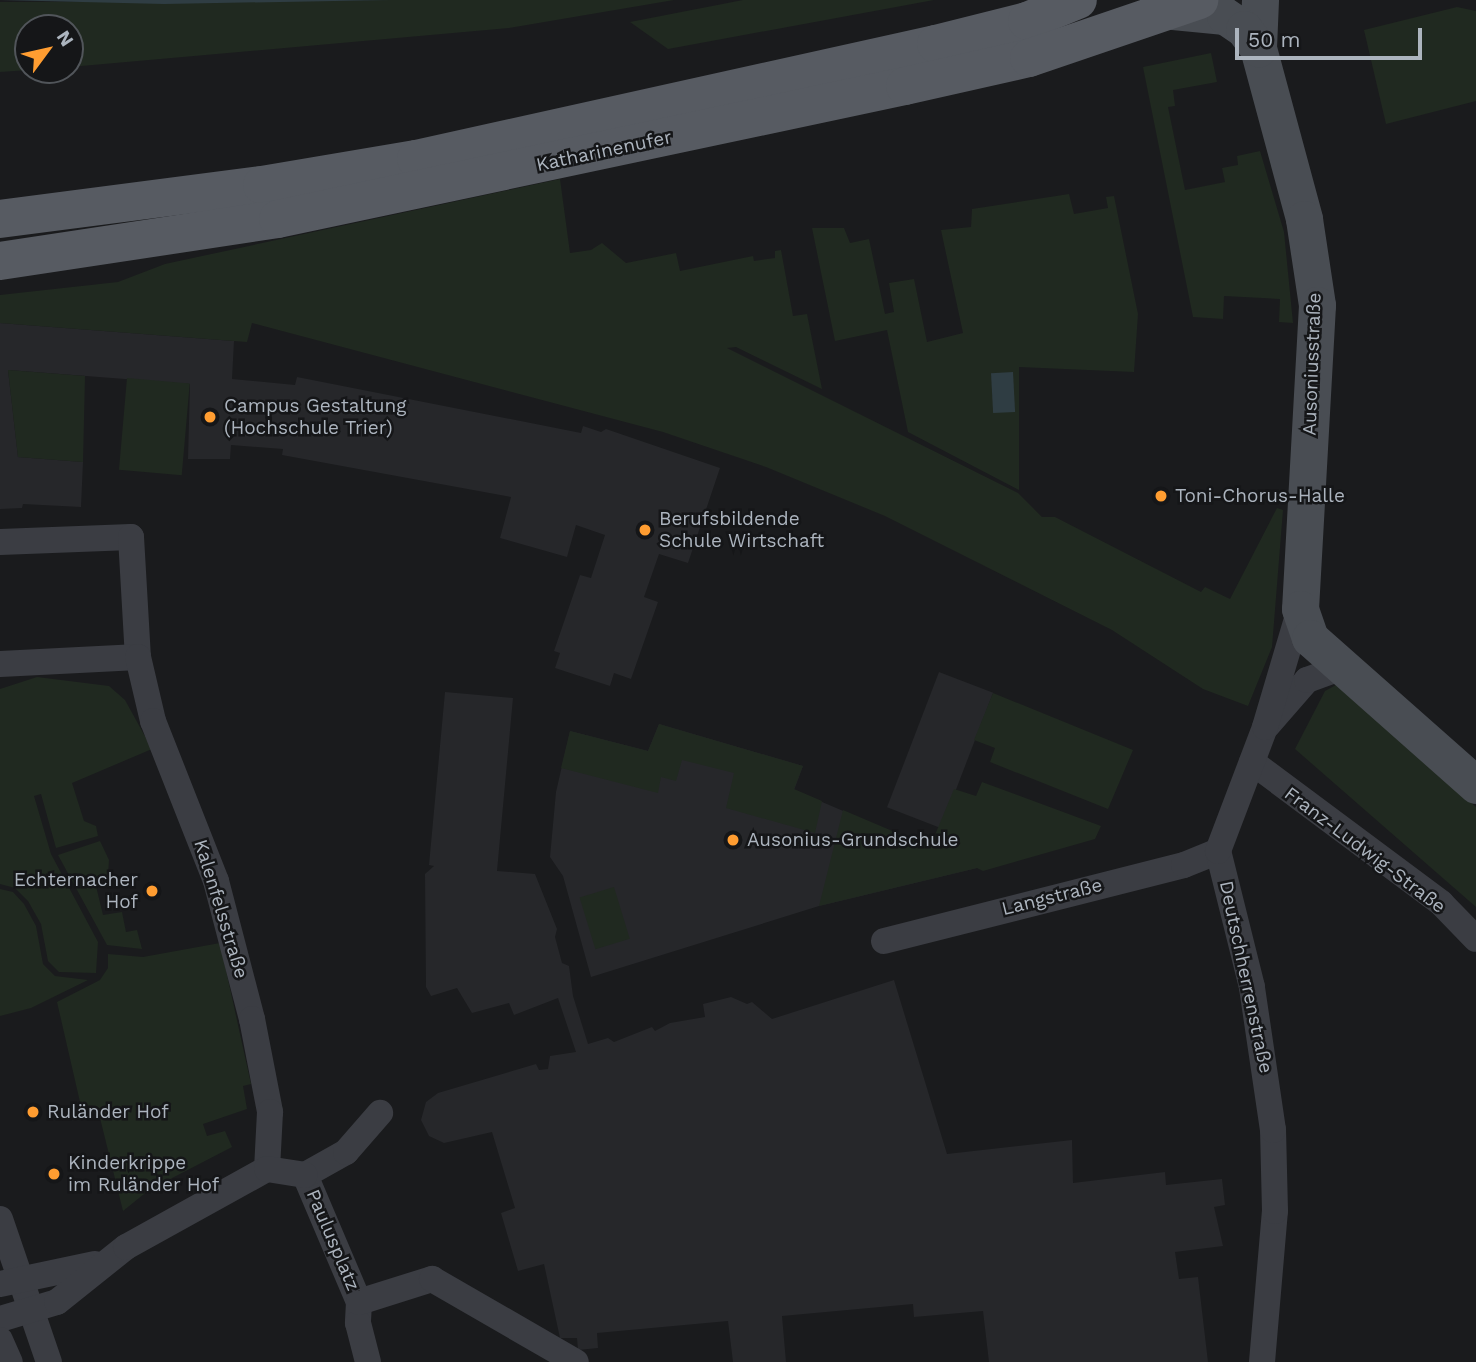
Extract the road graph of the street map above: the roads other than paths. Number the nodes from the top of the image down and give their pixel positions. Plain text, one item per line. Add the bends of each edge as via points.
1 (1078, 0) edge
2 (1260, 0) edge
3 (1186, 6) edge
4 (1258, 48) junction
5 (0, 219) edge
6 (0, 261) edge
7 (0, 542) edge
8 (1300, 609) junction
9 (138, 657) junction
10 (0, 664) edge
11 (1340, 668) junction
12 (1265, 727) junction
13 (1252, 762) junction
14 (1476, 785) edge
15 (1218, 851) junction
16 (1476, 939) edge
17 (884, 941) dead end
18 (380, 1113) dead end
19 (267, 1169) junction
20 (305, 1175) junction
21 (0, 1219) edge
22 (100, 1263) junction
23 (10, 1281) edge
24 (359, 1302) junction
25 (31, 1311) junction
26 (0, 1319) edge
27 (0, 1340) edge
28 (10, 1362) edge
29 (49, 1362) edge
30 (368, 1362) edge
31 (576, 1362) edge
32 (1262, 1362) edge

1 - 5 main road, Katharinenufer via 1027,21 936,44 416,159
2 - 4 main road, Ausoniusstraße
3 - 4 main road via 1225,16 1244,29
3 - 6 main road, Katharinenufer via 1029,58 494,175 265,221
4 - 8 main road, Ausoniusstraße via 1304,219 1317,305
7 - 9 street, Kalenfelsstraße via 131,537
8 - 11 main road via 1310,638
8 - 12 street
9 - 10 street
9 - 19 street, Kalenfelsstraße via 153,721 216,881 252,1019 270,1112
11 - 12 street via 1307,680
11 - 14 main road
12 - 13 street
13 - 15 street
13 - 16 street, Franz-Ludwig-Straße via 1441,903
15 - 17 street, Langstraße via 1184,865
15 - 32 street, Deutschherrenstraße via 1257,1010 1273,1130 1275,1211
18 - 20 street via 346,1152
19 - 20 street
19 - 22 street
20 - 24 street, Paulusplatz
21 - 23 street
22 - 23 street
22 - 25 street via 57,1302
23 - 25 street
24 - 30 street via 358,1323
24 - 31 street, Paulusplatz via 419,1280 442,1282
25 - 26 street
25 - 29 street
27 - 28 street

